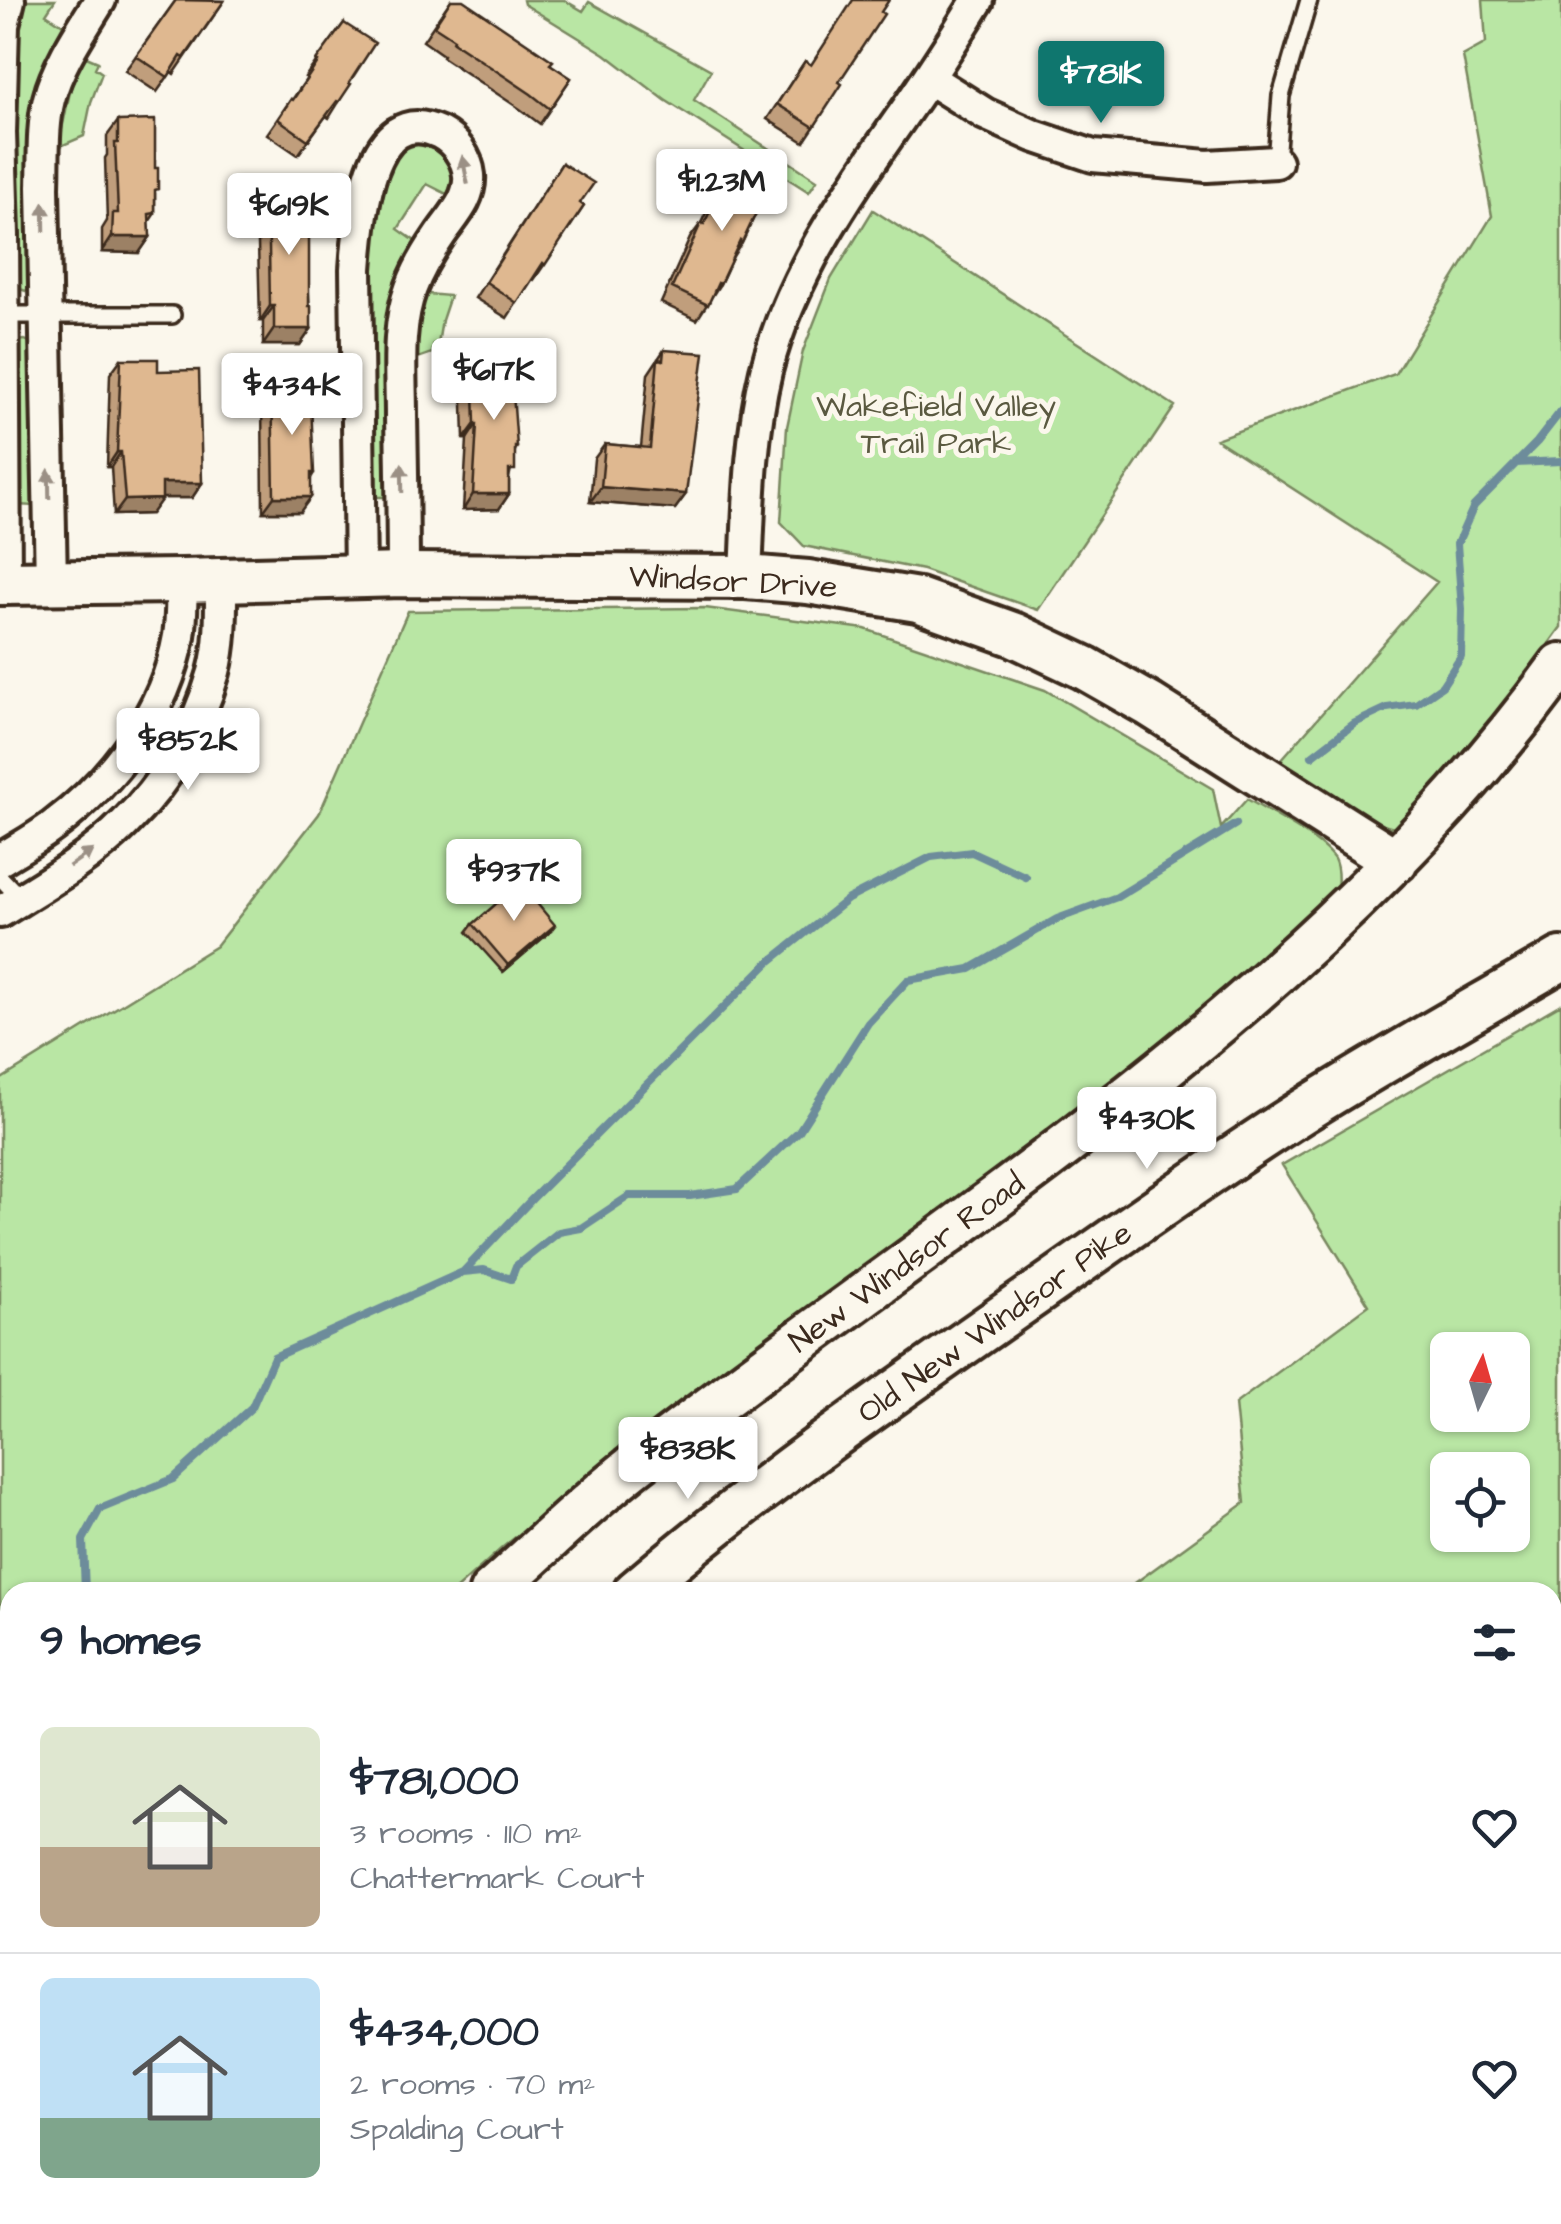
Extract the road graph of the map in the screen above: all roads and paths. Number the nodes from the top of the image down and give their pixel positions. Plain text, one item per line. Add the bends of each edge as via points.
1 (8, 0) edge
2 (100, 0) edge
3 (978, 0) edge
4 (1309, 0) edge
5 (928, 78) junction
6 (1276, 162) joint
7 (2, 315) junction
8 (46, 315) junction
9 (172, 315) dead end
10 (403, 575) junction
11 (360, 576) junction
12 (746, 576) junction
13 (202, 581) junction
14 (50, 582) junction
15 (3, 583) edge
16 (1561, 664) edge
17 (0, 860) edge
18 (1396, 861) junction
19 (0, 877) edge
20 (11, 906) edge
21 (1561, 959) edge
22 (502, 1582) edge
23 (647, 1582) edge

1 - 7 street via 2,24
8 -> 2 street via 48,101
3 - 5 street
4 - 6 lane via 1281,96
5 - 6 street via 986,114 1093,156 1208,166
5 - 12 street via 848,194 781,324 757,417
7 - 8 lane
7 - 15 street
8 - 9 lane
14 -> 8 street
10 - 11 street, Windsor Drive
10 -> 11 street via 406,306 421,267 461,208 469,174 454,144 425,129 385,143 359,226
10 - 12 street, Windsor Drive
11 - 13 street, Windsor Drive
12 - 18 street, Windsor Drive via 918,600 1031,642 1150,706
13 - 14 street, Windsor Drive
13 - 17 street via 165,683 122,760 52,826
20 -> 13 street via 125,824 177,758 214,670 221,625
14 - 15 street, Windsor Drive
16 - 18 street, New Windsor Road
18 - 22 street, New Windsor Road via 1179,1057 635,1466
19 - 20 lane
21 - 23 street, Old New Windsor Pike via 1404,1049 1177,1195 907,1382

